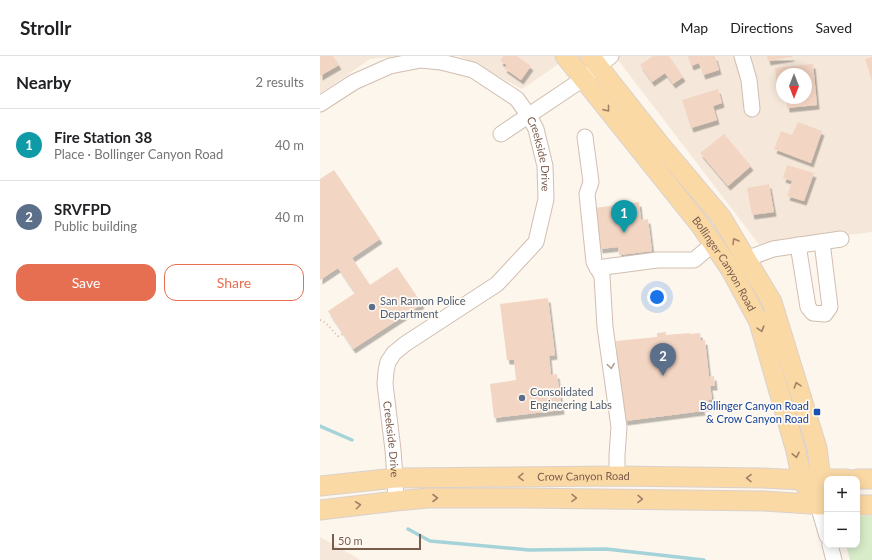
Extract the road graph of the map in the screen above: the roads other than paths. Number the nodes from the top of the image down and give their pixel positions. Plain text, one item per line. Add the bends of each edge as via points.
1 (564, 56) edge
2 (742, 56) edge
3 (441, 59) edge
4 (600, 60) edge
5 (583, 79) junction
6 (320, 104) edge
7 (752, 109) dead end
8 (529, 116) junction
9 (501, 134) dead end
10 (585, 137) dead end
11 (841, 239) dead end
12 (822, 242) junction
13 (713, 244) junction
14 (798, 245) junction
15 (746, 259) junction
16 (597, 268) junction
17 (617, 476) junction
18 (395, 478) junction
19 (821, 479) junction
20 (860, 479) edge
21 (872, 479) edge
22 (802, 480) junction
23 (320, 486) edge
24 (396, 501) junction
25 (822, 505) edge
26 (860, 505) edge
27 (872, 505) edge
28 (320, 510) edge
29 (824, 517) edge
30 (831, 548) edge
31 (834, 560) edge

1 - 5 main road, Bollinger Canyon Road
2 - 7 street via 749,80
3 - 6 street, Creekside Drive via 390,66 354,82
3 - 8 street, Creekside Drive via 473,70 517,99
4 - 5 street
15 -> 4 main road, Bollinger Canyon Road via 721,217 662,147
5 - 8 street
5 -> 13 main road, Bollinger Canyon Road
8 - 9 street
8 - 18 street, Creekside Drive via 536,129 545,166 546,200 536,242 497,284 406,344 394,353 388,362 385,384
10 - 16 street via 591,182 587,194 594,262
11 - 12 street
12 - 14 street
12 - 14 street via 830,307 825,314 813,313 808,307
13 - 16 street via 694,260 657,260
13 -> 22 main road, Bollinger Canyon Road via 731,270 759,322
14 - 15 street via 773,249
19 -> 15 main road, Bollinger Canyon Road via 817,448 772,302
16 -> 17 street via 602,276 605,327 619,428
17 -> 18 main road, Crow Canyon Road
22 -> 17 main road, Crow Canyon Road
18 - 23 main road, Crow Canyon Road
18 - 24 street, Creekside Drive
19 - 22 main road, Crow Canyon Road
19 - 25 main road, Bollinger Canyon Road
20 - 21 main road
22 - 25 main road, Bollinger Canyon Road
24 -> 25 main road, Crow Canyon Road via 428,498 764,500
28 -> 24 main road, Crow Canyon Road
25 - 29 street, Bollinger Canyon Road
26 - 27 main road
30 - 31 street

